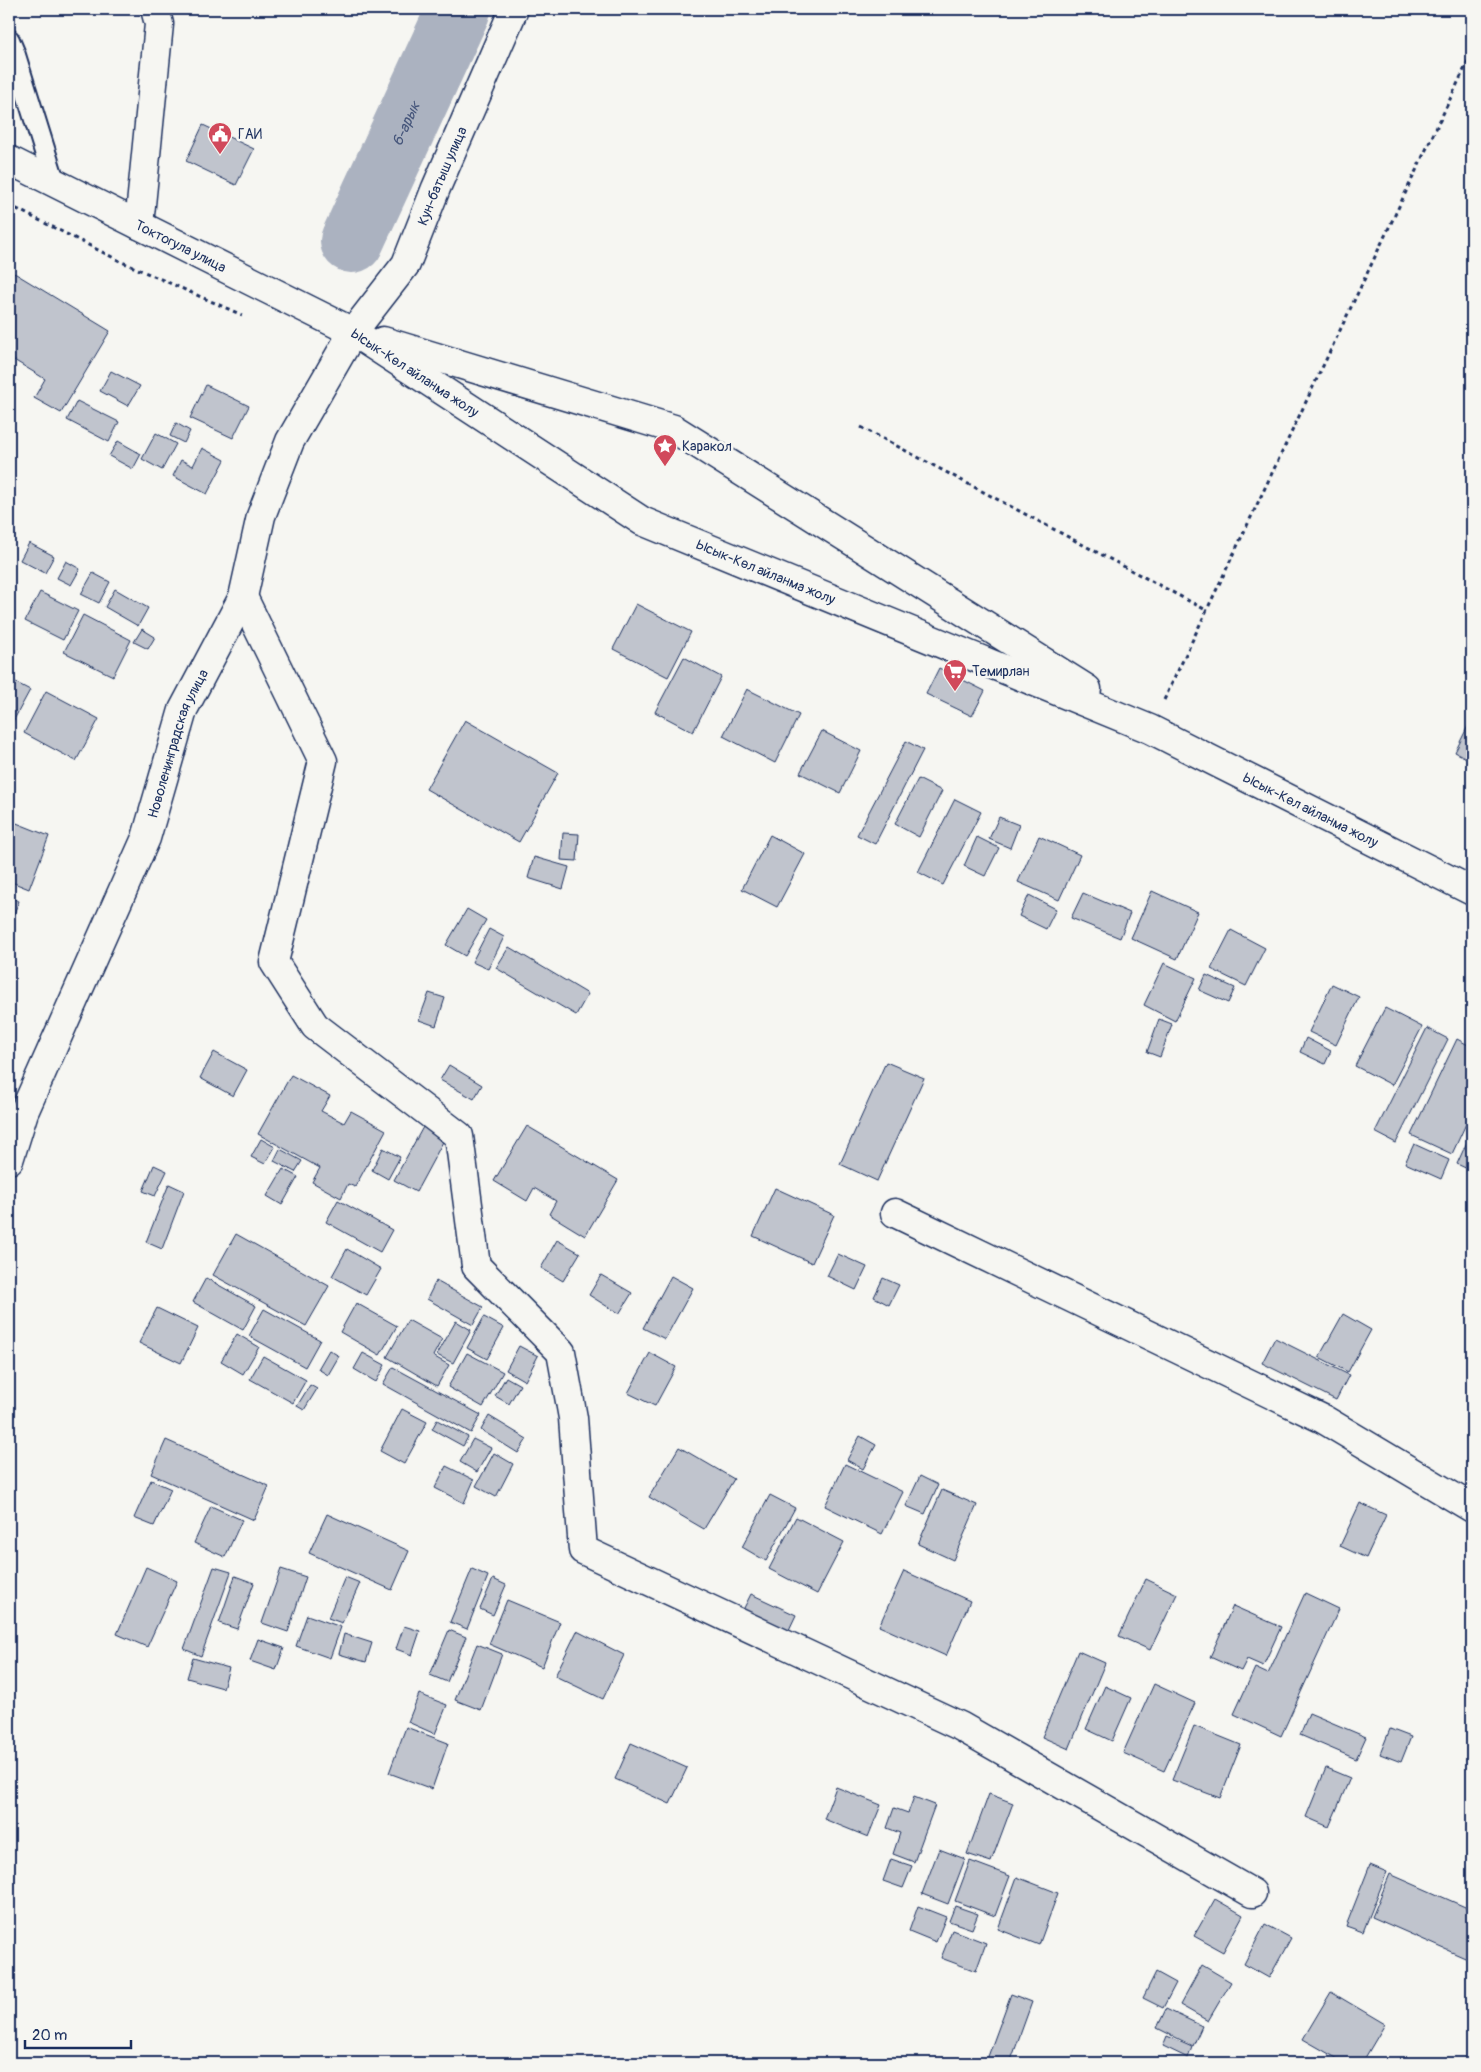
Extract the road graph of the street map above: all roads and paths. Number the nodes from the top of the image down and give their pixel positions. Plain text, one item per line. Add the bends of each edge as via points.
1 (155, 9) edge
2 (514, 9) edge
3 (9, 40) edge
4 (1472, 52) edge
5 (9, 160) edge
6 (55, 184) junction
7 (9, 205) edge
8 (139, 225) junction
9 (244, 316) dead end
10 (354, 332) junction
11 (861, 427) dead end
12 (243, 597) junction
13 (1206, 610) junction
14 (1150, 729) junction
15 (1472, 891) edge
16 (9, 1160) edge
17 (895, 1213) dead end
18 (1472, 1508) edge
19 (1252, 1893) dead end

1 - 8 main road via 159,24
2 - 10 main road, Кун-батыш улица via 406,264
3 - 6 lane
4 - 13 path
5 - 6 main road, Токтогула улица
6 - 8 main road, Токтогула улица
7 - 9 path via 122,262
8 - 10 main road, Токтогула улица
10 - 12 main road, Новоленинградская улица via 290,441 261,516
10 - 14 main road, Ысык-Көл айланма жолу via 642,521
10 - 14 main road, Ысык-Көл айланма жолу via 674,429
11 - 13 path
12 - 16 main road, Новоленинградская улица via 183,710 146,838 24,1112
12 - 19 main road via 322,761 274,962 314,1026 459,1136 476,1266 560,1352 573,1418 583,1550 960,1726
13 - 14 path
14 - 15 main road, Ысык-Көл айланма жолу
17 - 18 main road via 1323,1419

